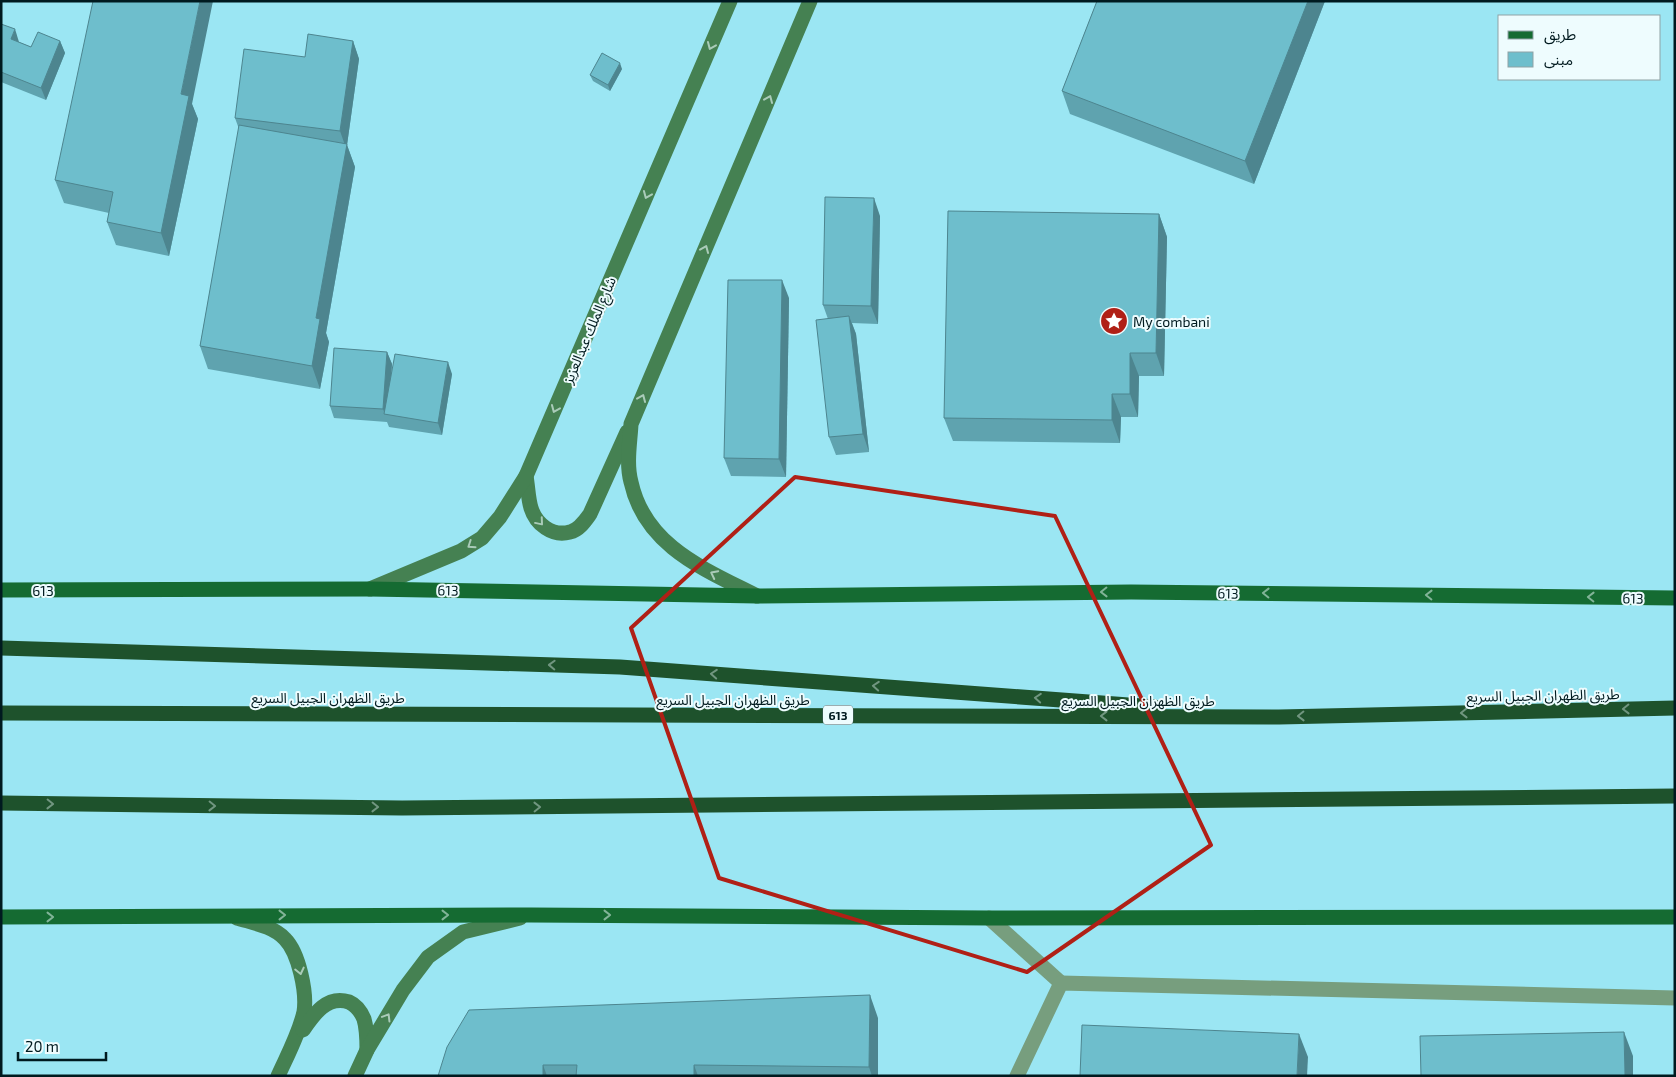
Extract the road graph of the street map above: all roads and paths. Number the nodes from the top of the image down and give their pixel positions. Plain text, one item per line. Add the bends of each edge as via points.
1 (730, 1) edge
2 (810, 1) edge
3 (631, 424) junction
4 (526, 476) junction
5 (370, 589) junction
6 (1, 590) edge
7 (757, 596) junction
8 (1675, 598) edge
9 (1, 648) edge
10 (1675, 708) edge
11 (1, 713) edge
12 (1279, 716) junction
13 (1675, 796) edge
14 (1, 804) edge
15 (225, 915) junction
16 (531, 915) junction
17 (1, 917) edge
18 (1675, 917) edge
19 (989, 918) junction
20 (1061, 983) junction
21 (1675, 998) edge
22 (293, 1042) junction
23 (367, 1050) junction
24 (278, 1076) edge
25 (356, 1076) edge
26 (1017, 1076) edge

1 -> 4 street, شارع الملك عبدالعزيز
3 -> 2 street
4 -> 3 street via 531,508 538,522 547,530 571,532 590,514
7 -> 3 street via 700,567 671,548 650,526 637,503 630,480
4 -> 5 street, شارع الملك عبدالعزيز via 482,538 462,551
5 - 6 main road, 613
5 - 7 main road, 613
8 -> 7 main road, 613 via 1131,592
12 -> 9 highway via 620,667
10 -> 12 highway, طريق الظهران الجبيل السريع / 613
12 -> 11 highway, طريق الظهران الجبيل السريع / 613
14 -> 13 highway via 402,808
15 -> 16 main road
17 -> 15 main road
15 -> 22 street via 267,927 285,939 298,960 304,1011
16 -> 19 main road
23 -> 16 street via 403,990 428,957 463,932
18 - 19 main road
19 - 20 street
20 - 21 street
20 - 26 street
22 - 23 street via 314,1014 333,1000 342,1000 359,1010 364,1020
22 - 24 street
23 - 25 street

